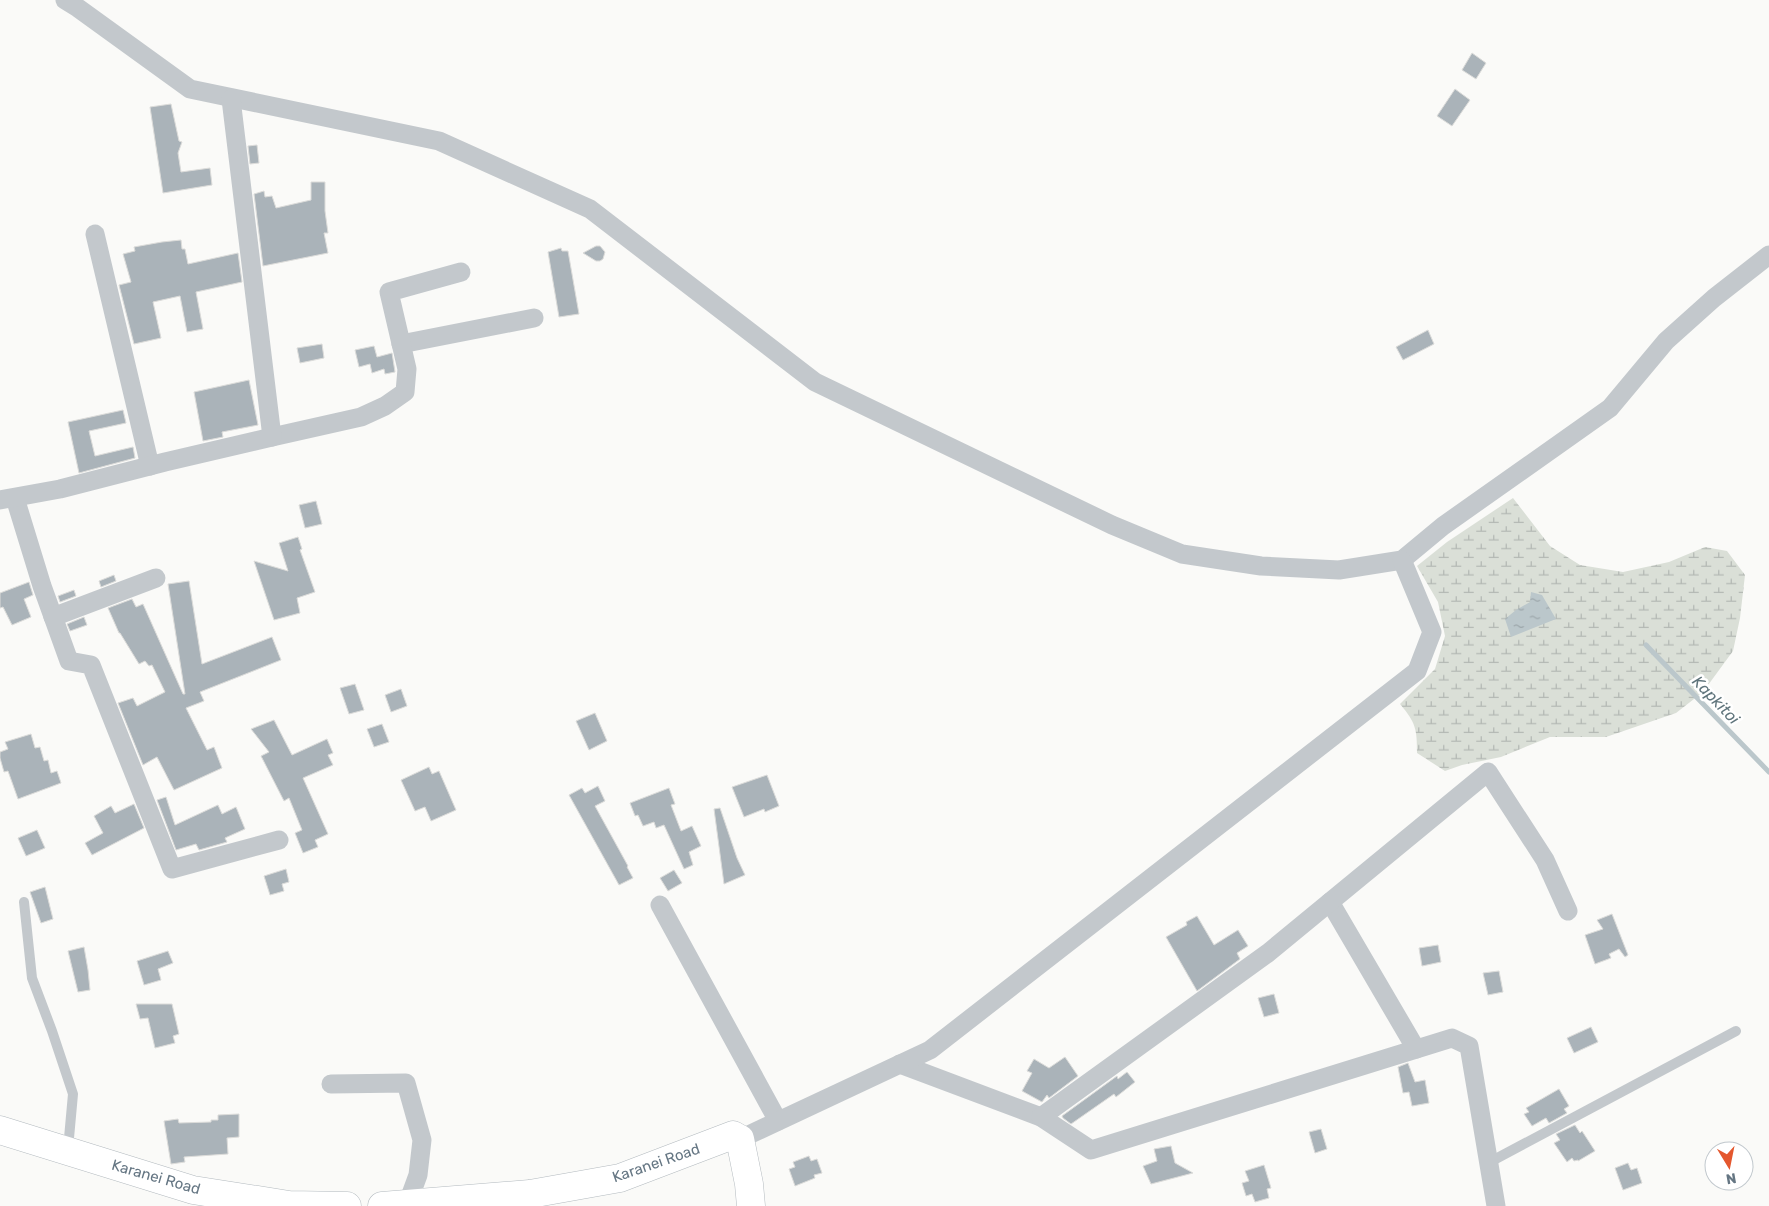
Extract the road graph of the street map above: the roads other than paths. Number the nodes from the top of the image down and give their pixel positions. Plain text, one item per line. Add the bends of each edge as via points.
1 (65, 0) edge
2 (231, 99) junction
3 (95, 234) dead end
4 (1769, 255) edge
5 (461, 272) dead end
6 (534, 318) dead end
7 (401, 344) junction
8 (272, 437) junction
9 (150, 466) junction
10 (7, 499) edge
11 (1402, 560) junction
12 (156, 578) dead end
13 (53, 617) junction
14 (279, 840) dead end
15 (24, 902) dead end
16 (1330, 902) junction
17 (660, 905) dead end
18 (1568, 911) dead end
19 (1736, 1031) dead end
20 (1416, 1049) junction
21 (900, 1064) junction
22 (331, 1084) dead end
23 (1041, 1117) junction
24 (778, 1121) junction
25 (0, 1130) edge
26 (740, 1139) junction
27 (68, 1150) junction
28 (1488, 1162) junction
29 (395, 1205) edge
30 (347, 1206) edge
31 (751, 1206) edge
32 (1496, 1206) edge

1 - 2 street via 190,90
2 - 8 street
2 - 11 street via 439,141 590,209 816,382 1112,525 1182,554 1261,566 1339,570
3 - 9 street
4 - 11 street via 1666,341 1610,408 1443,526
5 - 7 street via 389,292
6 - 7 street
7 - 8 street via 407,369 406,392 361,416
8 - 9 street
9 - 10 street
10 - 13 street
11 - 21 street via 1432,632 1416,671 930,1050
12 - 13 street
13 - 14 street via 69,661 91,665 172,869
15 - 27 lane via 32,978 73,1094
16 - 18 street via 1488,772 1545,860
16 - 20 street
16 - 23 street via 1268,953
17 - 24 street
19 - 28 lane
20 - 23 street via 1091,1150
20 - 28 street via 1452,1038 1469,1046
21 - 23 street
21 - 24 street
22 - 29 street via 406,1083 422,1140 418,1175
24 - 26 street
25 - 27 street, Karanei Road
26 - 29 street, Karanei Road via 733,1135 620,1178 530,1194
26 - 31 street
27 - 30 street, Karanei Road via 193,1190 289,1205
28 - 32 street

